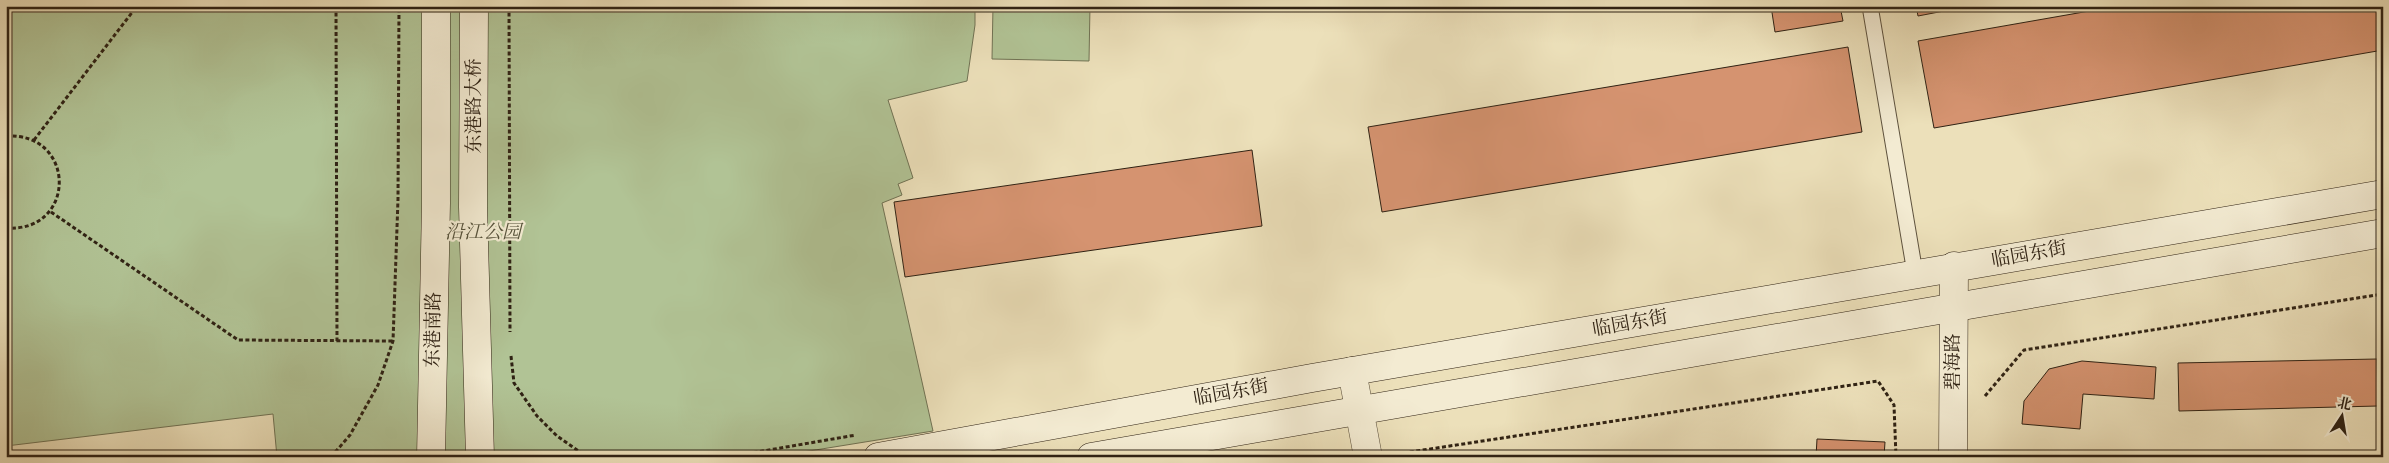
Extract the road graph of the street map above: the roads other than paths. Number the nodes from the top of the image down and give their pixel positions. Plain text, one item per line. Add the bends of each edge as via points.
1 (436, 6) edge
2 (474, 6) edge
3 (1870, 6) edge
4 (2383, 194) edge
5 (436, 203) joint
6 (2383, 233) edge
7 (1954, 266) junction
8 (1915, 273) junction
9 (1953, 307) junction
10 (1352, 371) junction
11 (1360, 410) junction
12 (1378, 456) edge
13 (431, 457) edge
14 (480, 457) edge
15 (878, 457) edge
16 (1091, 457) edge
17 (1953, 457) edge

1 - 5 street, 东港路大桥
2 - 14 street, 东港路大桥 via 473,206
3 - 8 lane
4 - 7 street, 临园东街
5 - 13 street, 东港南路
6 - 9 street
7 - 8 street, 临园东街
7 - 9 street, 碧海路
8 - 10 street, 临园东街
9 - 11 street
9 - 17 street, 碧海路
10 - 11 street
10 - 15 street, 临园东街
11 - 12 street
11 - 16 street

